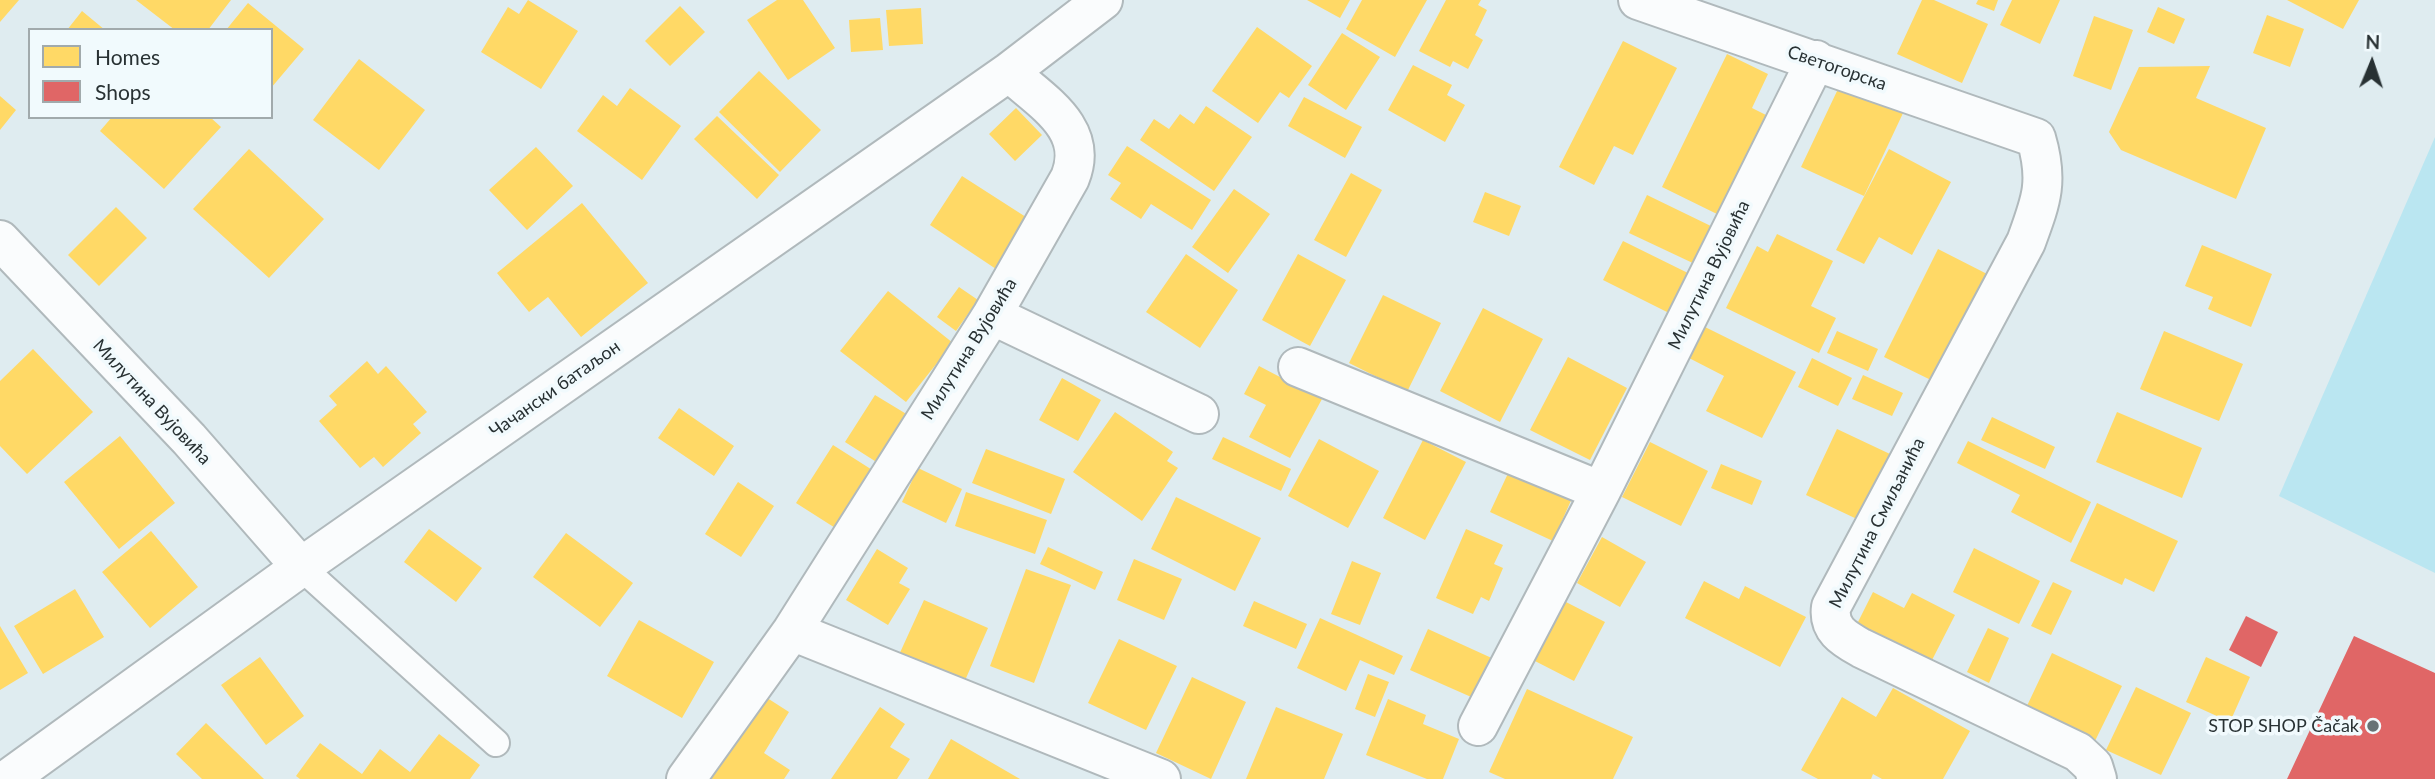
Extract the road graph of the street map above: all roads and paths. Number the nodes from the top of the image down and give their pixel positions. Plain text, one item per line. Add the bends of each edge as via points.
1 (1103, 0) edge
2 (1638, 0) edge
3 (1816, 60) junction
4 (1009, 72) junction
5 (2036, 138) joint
6 (0, 240) edge
7 (992, 315) junction
8 (1298, 367) dead end
9 (1199, 414) dead end
10 (1601, 491) junction
11 (300, 567) junction
12 (792, 631) junction
13 (1478, 726) dead end
14 (496, 743) dead end
15 (8, 779) edge
16 (686, 779) edge
17 (1161, 779) edge
18 (2097, 779) edge

1 - 4 street, Чачански батаљон
2 - 3 street, Светогорска
3 - 5 street, Светогорска
3 - 10 street, Милутина Вујовића
4 - 7 street, Милутина Вујовића via 1066,123 1076,147 1076,163
4 - 11 street, Чачански батаљон
5 - 18 street, Милутина Смиљанића via 2044,165 2044,191 2026,242 1829,617 1833,628 1861,648 2078,752 2094,766
6 - 11 street, Милутина Вујовића via 189,439
7 - 9 street
7 - 12 street, Милутина Вујовића
8 - 10 street
10 - 13 street, Милутина Вујовића
11 - 14 lane
11 - 15 street, Чачански батаљон
12 - 16 street, Милутина Вујовића
12 - 17 street

